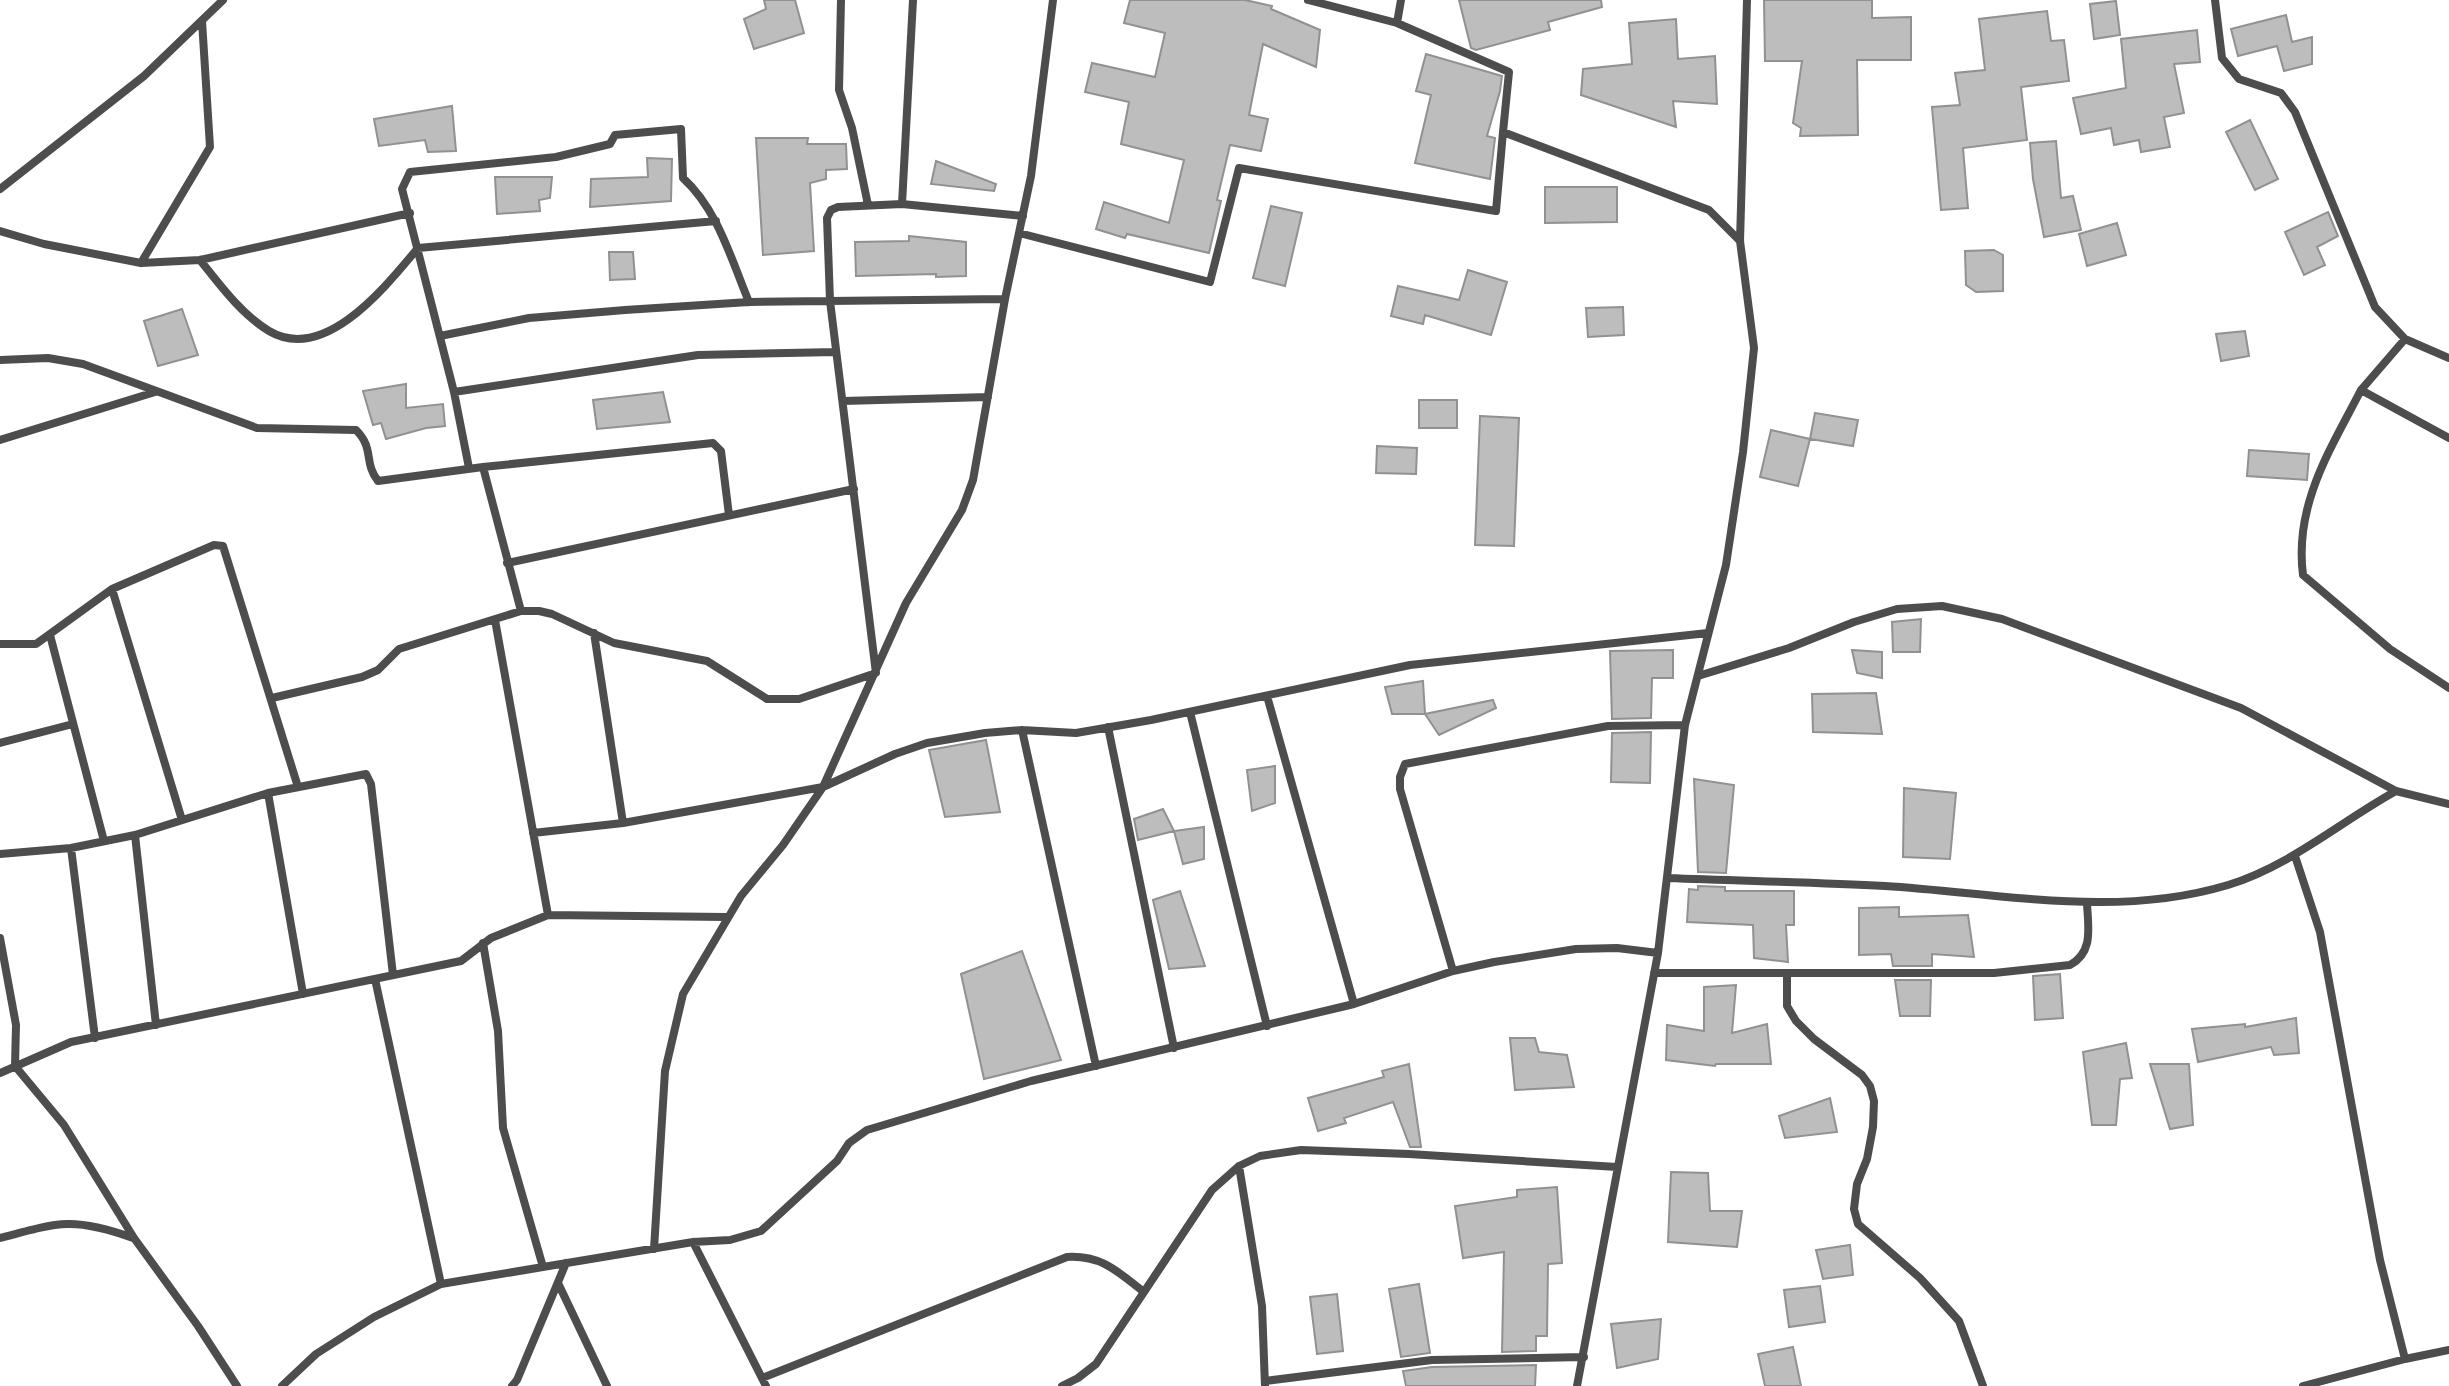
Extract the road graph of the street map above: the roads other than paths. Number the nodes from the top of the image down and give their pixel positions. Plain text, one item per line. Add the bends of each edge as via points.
1 (223, 0) edge
2 (841, 0) edge
3 (913, 0) edge
4 (1053, 0) edge
5 (1308, 0) edge
6 (1401, 0) edge
7 (1747, 0) edge
8 (2215, 0) edge
9 (202, 21) junction
10 (1397, 23) junction
11 (1503, 132) junction
12 (0, 189) edge
13 (902, 204) junction
14 (868, 205) junction
15 (410, 213) junction
16 (1023, 216) junction
17 (716, 221) junction
18 (0, 231) edge
19 (1019, 233) junction
20 (1740, 241) junction
21 (418, 248) junction
22 (200, 260) junction
23 (141, 263) junction
24 (1005, 299) junction
25 (830, 301) junction
26 (749, 302) junction
27 (440, 336) junction
28 (2405, 339) junction
29 (836, 352) junction
30 (2449, 358) edge
31 (0, 360) edge
32 (2361, 390) junction
33 (155, 392) junction
34 (454, 392) junction
35 (988, 397) junction
36 (843, 401) junction
37 (1, 436) edge
38 (2449, 438) edge
39 (483, 467) junction
40 (469, 468) junction
41 (854, 489) junction
42 (729, 515) junction
43 (507, 563) junction
44 (112, 589) junction
45 (521, 611) junction
46 (495, 620) junction
47 (594, 633) junction
48 (1708, 633) junction
49 (50, 635) junction
50 (0, 644) edge
51 (876, 673) junction
52 (1698, 676) junction
53 (2449, 688) edge
54 (1267, 696) junction
55 (272, 698) junction
56 (1190, 712) junction
57 (73, 724) junction
58 (1685, 725) junction
59 (1108, 727) junction
60 (1022, 730) junction
61 (0, 743) edge
62 (298, 787) junction
63 (823, 787) junction
64 (2396, 791) junction
65 (268, 793) junction
66 (2449, 804) edge
67 (182, 820) junction
68 (623, 823) junction
69 (533, 833) junction
70 (135, 835) junction
71 (104, 841) junction
72 (71, 848) junction
73 (0, 854) edge
74 (2295, 856) junction
75 (1668, 878) junction
76 (2087, 903) junction
77 (548, 915) junction
78 (726, 917) junction
79 (0, 939) edge
80 (483, 943) junction
81 (1658, 953) junction
82 (1453, 971) junction
83 (1654, 973) junction
84 (1787, 973) junction
85 (393, 975) junction
86 (375, 979) junction
87 (303, 994) junction
88 (1354, 1004) junction
89 (156, 1025) junction
90 (1267, 1026) junction
91 (95, 1038) junction
92 (1174, 1048) junction
93 (15, 1066) junction
94 (1096, 1066) junction
95 (0, 1073) edge
96 (1239, 1166) junction
97 (1617, 1167) junction
98 (0, 1238) edge
99 (134, 1238) junction
100 (693, 1242) junction
101 (654, 1249) junction
102 (566, 1263) junction
103 (543, 1267) junction
104 (558, 1283) junction
105 (441, 1284) junction
106 (1144, 1292) junction
107 (2449, 1350) edge
108 (1584, 1357) junction
109 (2405, 1359) junction
110 (764, 1382) edge
111 (1265, 1384) edge
112 (237, 1386) edge
113 (282, 1386) edge
114 (512, 1386) edge
115 (607, 1386) edge
116 (1062, 1386) edge
117 (1577, 1386) edge
118 (1983, 1386) edge
119 (2303, 1386) edge

1 - 9 street
2 - 14 street via 839,90
3 - 13 street
4 - 16 street
5 - 10 street
6 - 10 street
7 - 20 street
8 - 28 street via 2222,58 2239,79 2281,93 2295,112 2375,307
9 - 12 street via 144,76
9 - 23 street via 210,147
10 - 11 street via 1509,72
11 - 19 street via 1496,211 1239,168 1210,282
11 - 20 street via 1709,210
13 - 14 street
13 - 16 street
14 - 25 street via 838,207 827,218
15 - 17 street via 402,189 410,172 556,157 610,144 615,135 681,129 683,178 700,193
15 - 21 street
15 - 22 street
16 - 19 street
17 - 21 street
17 - 26 street
18 - 23 street
19 - 24 street
20 - 48 street via 1754,348 1726,565
21 - 22 street via 345,322 318,337 291,339 271,332 230,297
21 - 27 street
22 - 23 street
24 - 25 street
24 - 35 street
25 - 26 street
25 - 29 street
26 - 27 street via 529,318
27 - 34 street
28 - 30 street
28 - 32 street
29 - 34 street via 698,355
29 - 36 street
31 - 33 street via 48,358 83,364
32 - 38 street
32 - 53 street via 2314,479 2299,546 2303,575 2390,649
33 - 37 street
33 - 40 street via 257,428 356,430 366,440 378,481
34 - 40 street
35 - 36 street
35 - 51 street via 962,510 906,603
36 - 41 street
39 - 40 street
39 - 42 street via 713,443 721,451
39 - 43 street
41 - 42 street
41 - 51 street
42 - 43 street
43 - 45 street
44 - 49 street
44 - 55 street via 214,545 223,546
44 - 67 street
45 - 46 street
45 - 47 street via 552,614
46 - 55 street via 399,649 378,670 362,677
46 - 69 street
47 - 51 street via 614,643 707,661 767,699 799,699
47 - 68 street
48 - 52 street
48 - 54 street via 1410,665
49 - 50 street via 36,644
49 - 57 street
51 - 63 street
52 - 58 street
52 - 64 street via 1897,609 1942,606 2002,619 2241,708
54 - 56 street
54 - 88 street
55 - 62 street
56 - 59 street
56 - 90 street
57 - 61 street
57 - 71 street
58 - 75 street
58 - 82 street via 1608,726 1405,764 1400,789
59 - 60 street via 1076,733
59 - 92 street
60 - 63 street via 927,743
60 - 94 street
62 - 65 street
62 - 85 street via 369,777
63 - 68 street
63 - 78 street
64 - 66 street
64 - 74 street
65 - 67 street
65 - 87 street
67 - 70 street
68 - 69 street
69 - 77 street
70 - 71 street
70 - 89 street
71 - 72 street
72 - 73 street
72 - 91 street
74 - 76 street via 2230,884 2165,900
74 - 109 street via 2320,932 2380,1260
75 - 76 street via 1888,886
75 - 81 street
76 - 84 street via 2088,947 2070,965 1994,973
77 - 78 street
77 - 80 street
78 - 101 street via 683,994 665,1071
79 - 93 street via 16,1025
80 - 85 street via 461,961
80 - 103 street via 498,1031 503,1128
81 - 82 street via 1576,949
81 - 83 street
82 - 88 street
83 - 84 street
83 - 97 street
84 - 118 street via 1787,1006 1796,1021 1870,1086 1873,1127 1857,1184 1858,1224 1959,1321
85 - 86 street
86 - 87 street
86 - 105 street
87 - 89 street
88 - 90 street
89 - 91 street
90 - 92 street
91 - 93 street via 71,1042
92 - 94 street
93 - 95 street
93 - 99 street via 64,1125
94 - 100 street via 867,1130 761,1231
96 - 97 street via 1260,1156 1301,1150
96 - 106 street via 1212,1190
96 - 111 street via 1262,1306
97 - 108 street
98 - 99 street via 77,1223
99 - 112 street
100 - 101 street
100 - 110 street
101 - 102 street
102 - 103 street
102 - 104 street
103 - 105 street
104 - 114 street
104 - 115 street
105 - 113 street via 316,1354
106 - 110 street via 1108,1266 1086,1256 1067,1257
106 - 116 street via 1096,1364
107 - 109 street
108 - 111 street via 1432,1360
108 - 117 street
109 - 119 street

